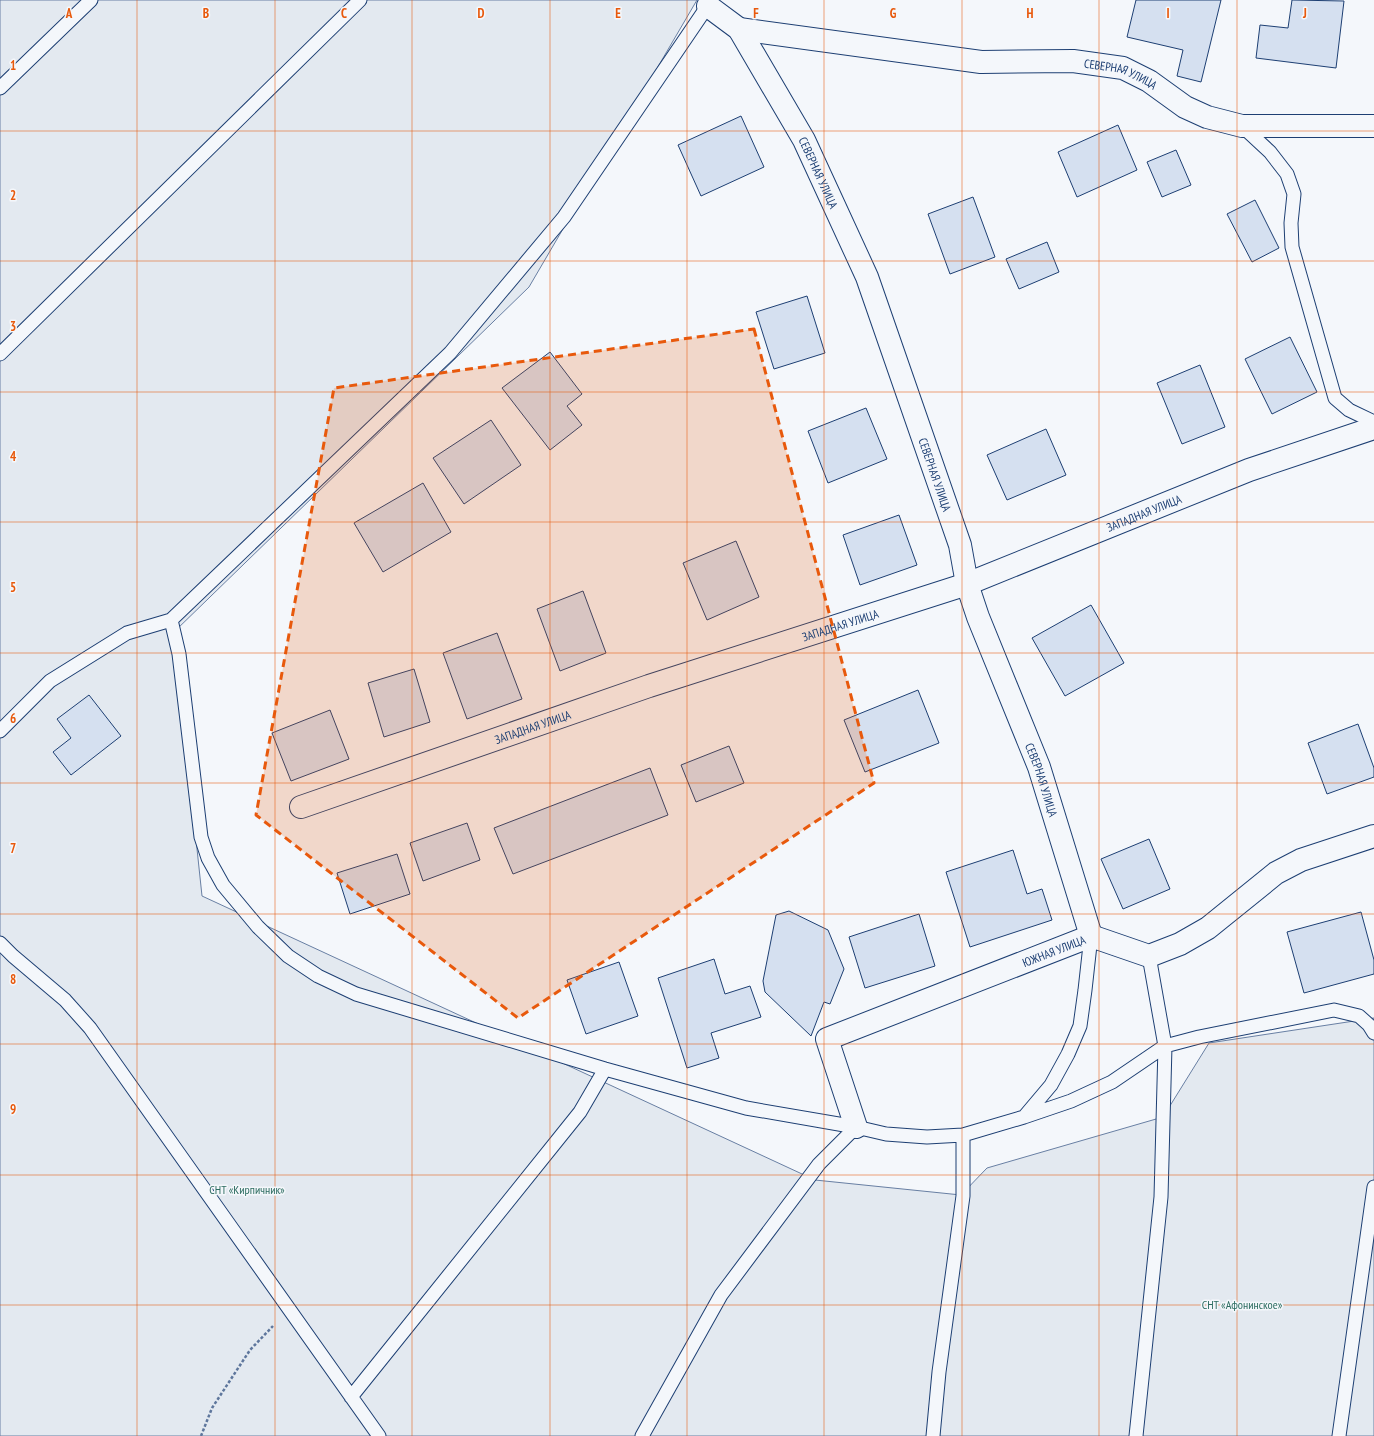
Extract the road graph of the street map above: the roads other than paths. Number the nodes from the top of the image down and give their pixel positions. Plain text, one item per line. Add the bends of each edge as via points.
1 (91, 0) edge
2 (360, 0) edge
3 (710, 3) edge
4 (739, 29) junction
5 (0, 88) edge
6 (1242, 126) junction
7 (1374, 126) edge
8 (0, 354) edge
9 (1374, 422) edge
10 (1374, 428) edge
11 (967, 584) junction
12 (171, 620) junction
13 (0, 731) edge
14 (301, 807) dead end
15 (1374, 836) edge
16 (1091, 936) junction
17 (0, 943) edge
18 (1149, 956) junction
19 (1374, 1033) edge
20 (1165, 1046) junction
21 (605, 1070) junction
22 (1024, 1117) junction
23 (856, 1127) junction
24 (963, 1136) junction
25 (1374, 1186) edge
26 (351, 1397) junction
27 (379, 1436) edge
28 (642, 1436) edge
29 (933, 1436) edge
30 (1136, 1436) edge
31 (1339, 1436) edge

1 - 5 lane
2 - 8 lane
3 - 4 street, СЕВЕРНАЯ УЛИЦА
3 - 12 lane via 564,217 450,353
4 - 6 street, СЕВЕРНАЯ УЛИЦА via 981,62 1073,61 1123,68 1148,81 1185,107
4 - 11 street, СЕВЕРНАЯ УЛИЦА via 804,140 867,277 960,545
6 - 7 street, СЕВЕРНАЯ УЛИЦА
6 - 9 lane via 1270,152 1287,174 1294,194 1292,247 1336,398 1349,410
10 - 11 street, ЗАПАДНАЯ УЛИЦА via 1249,470
11 - 14 street, ЗАПАДНАЯ УЛИЦА via 649,686
11 - 16 street, СЕВЕРНАЯ УЛИЦА via 1038,767
12 - 13 lane via 127,633 50,681
12 - 21 lane via 179,654 201,837 208,858 223,885 258,927 288,956 312,972 356,994
15 - 18 street via 1301,860 1276,872 1208,928 1180,944
16 - 18 street, ЮЖНАЯ УЛИЦА
16 - 22 lane via 1080,1026 1051,1085
16 - 23 street, ЮЖНАЯ УЛИЦА via 827,1038
17 - 26 lane via 65,1000 90,1028
18 - 20 lane
19 - 20 lane via 1358,1016 1334,1010
20 - 22 lane via 1112,1082 1072,1101
20 - 30 lane via 1161,1197
21 - 23 lane via 746,1108
21 - 26 lane via 580,1112
22 - 24 lane
23 - 24 lane via 886,1134
23 - 28 lane via 819,1164 721,1295
24 - 29 lane via 963,1196
25 - 31 lane
26 - 27 lane

